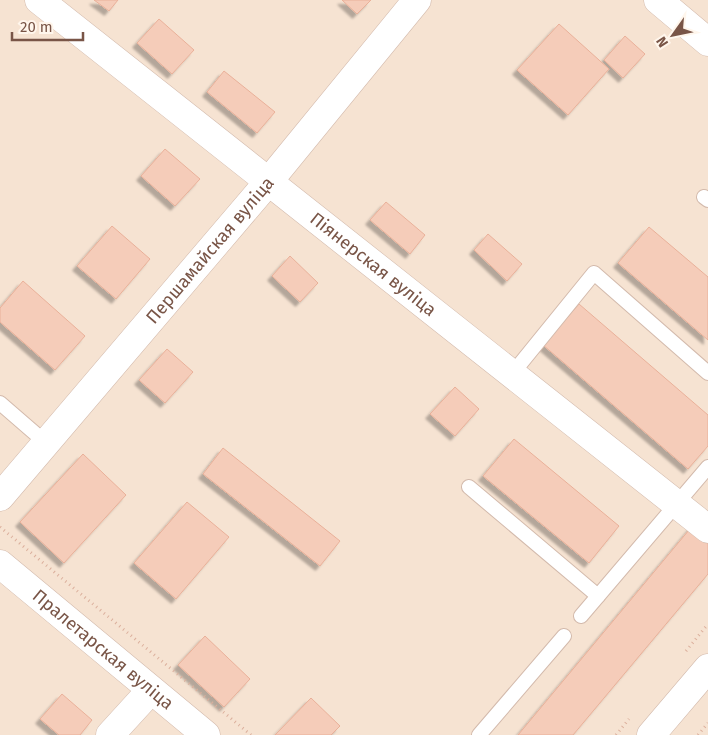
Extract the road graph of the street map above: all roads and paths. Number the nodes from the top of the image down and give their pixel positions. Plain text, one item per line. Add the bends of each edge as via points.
1 (39, 0) edge
2 (416, 0) edge
3 (658, 0) edge
4 (708, 42) edge
5 (269, 181) junction
6 (708, 373) edge
7 (512, 374) junction
8 (0, 403) edge
9 (46, 442) junction
10 (708, 467) edge
11 (469, 487) dead end
12 (0, 497) edge
13 (677, 505) junction
14 (0, 527) edge
15 (708, 529) edge
16 (0, 564) edge
17 (598, 596) junction
18 (582, 616) dead end
19 (564, 636) dead end
20 (708, 668) edge
21 (151, 690) junction
22 (708, 723) edge
23 (110, 735) edge
24 (206, 735) edge
25 (251, 735) edge
26 (479, 735) edge
27 (651, 735) edge
28 (698, 735) edge

1 - 5 street, Піянерская вуліца
2 - 5 street, Першамайская вуліца
3 - 4 street
5 - 7 street, Піянерская вуліца
5 - 9 street, Першамайская вуліца
6 - 7 lane via 594,273
7 - 13 street, Піянерская вуліца
8 - 9 lane
9 - 12 street, Першамайская вуліца
10 - 13 lane
11 - 17 lane
13 - 15 street, Піянерская вуліца
13 - 17 lane
14 - 25 path
16 - 21 street, Пралетарская вуліца
17 - 18 lane
19 - 26 lane
20 - 27 street
21 - 23 street
21 - 24 street, Пралетарская вуліца
22 - 28 path

